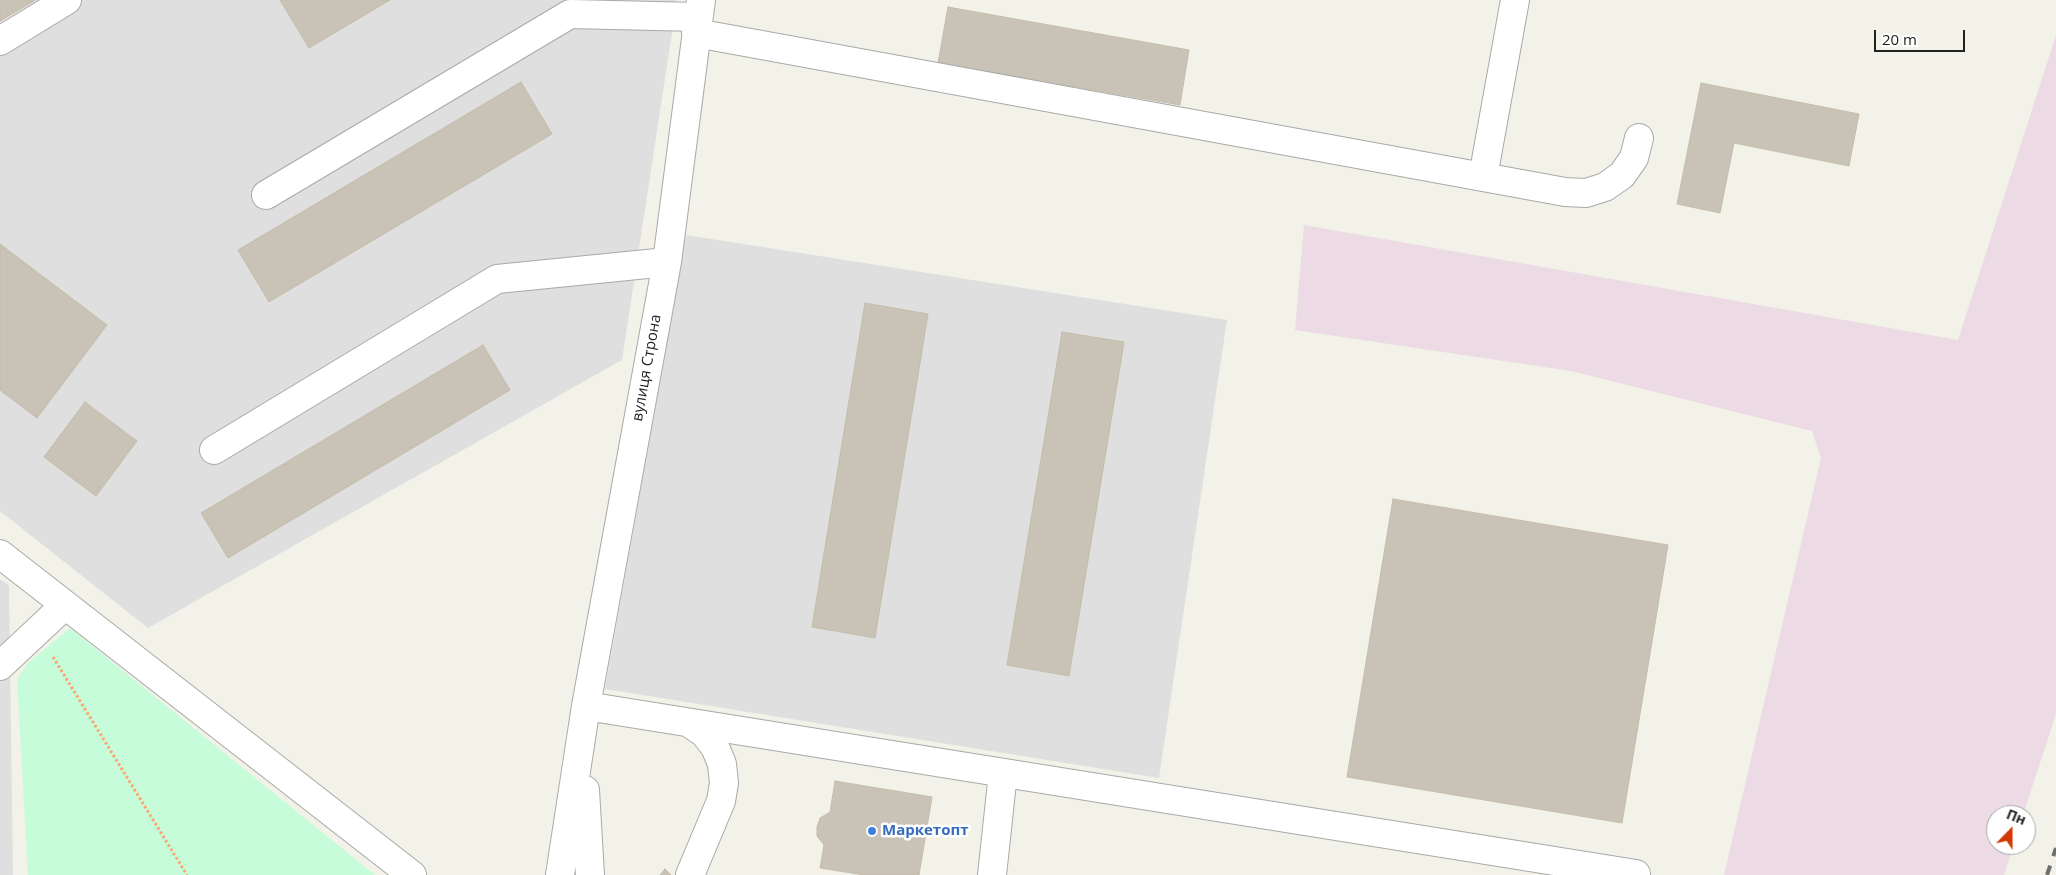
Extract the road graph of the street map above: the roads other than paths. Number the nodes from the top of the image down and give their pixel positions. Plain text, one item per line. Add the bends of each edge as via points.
1 (66, 0) edge
2 (1515, 0) edge
3 (699, 17) edge
4 (0, 41) edge
5 (1639, 138) dead end
6 (1483, 177) junction
7 (266, 195) dead end
8 (667, 262) junction
9 (214, 450) dead end
10 (0, 554) edge
11 (64, 606) junction
12 (0, 666) edge
13 (586, 706) junction
14 (689, 723) junction
15 (582, 733) junction
16 (1003, 773) junction
17 (559, 871) edge
18 (1636, 874) edge
19 (412, 875) edge
20 (590, 875) edge
21 (690, 875) edge
22 (992, 875) edge

1 - 4 street
2 - 6 street
3 - 6 street
3 - 7 street via 570,14
3 - 8 street, вулиця Строна
5 - 6 street via 1634,158 1622,175 1605,187 1586,193
8 - 9 street via 497,279
8 - 13 street, вулиця Строна
10 - 11 street
11 - 12 street
11 - 19 street
13 - 14 street
13 - 15 street, вулиця Строна
14 - 16 street
14 - 21 street via 704,733 715,748 722,764 724,783 721,801
15 - 17 street
15 - 20 street
16 - 18 street
16 - 22 street

